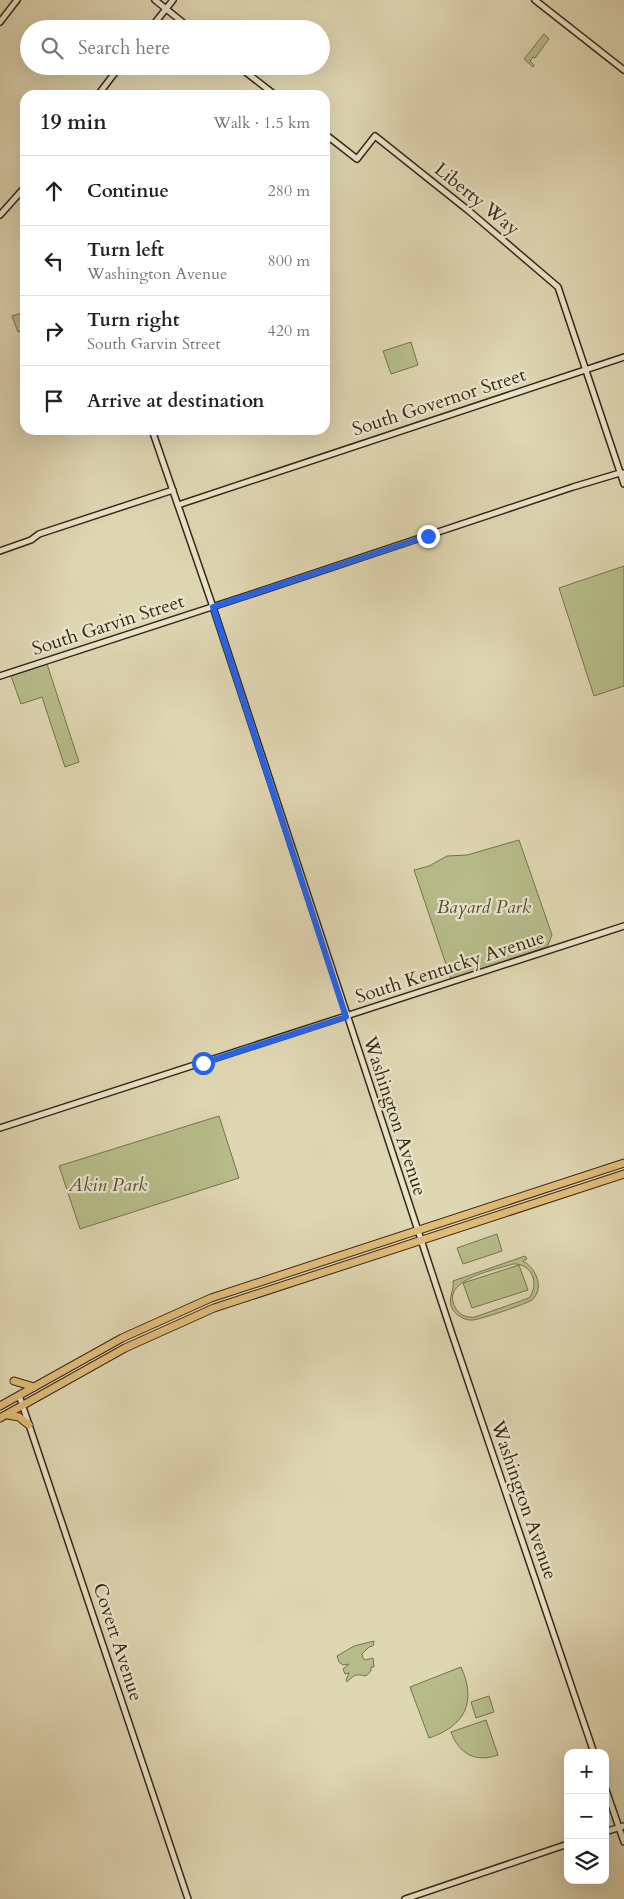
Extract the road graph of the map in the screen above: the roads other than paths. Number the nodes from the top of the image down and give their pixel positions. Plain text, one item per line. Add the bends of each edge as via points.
1 (17, 0) edge
2 (155, 0) edge
3 (173, 0) edge
4 (534, 0) edge
5 (166, 9) junction
6 (157, 20) edge
7 (180, 20) edge
8 (0, 22) edge
9 (624, 70) edge
10 (113, 75) edge
11 (249, 75) edge
12 (102, 90) edge
13 (269, 90) edge
14 (330, 138) edge
15 (20, 193) edge
16 (0, 216) edge
17 (624, 357) edge
18 (586, 370) junction
19 (154, 435) edge
20 (622, 473) edge
21 (624, 484) edge
22 (173, 490) junction
23 (178, 505) junction
24 (0, 551) edge
25 (213, 607) junction
26 (0, 676) edge
27 (624, 926) edge
28 (346, 1017) junction
29 (0, 1128) edge
30 (624, 1163) edge
31 (624, 1174) edge
32 (565, 1182) junction
33 (568, 1192) junction
34 (417, 1230) junction
35 (421, 1240) junction
36 (309, 1265) junction
37 (313, 1275) junction
38 (14, 1381) dead end
39 (34, 1387) junction
40 (20, 1395) junction
41 (23, 1405) junction
42 (0, 1406) edge
43 (7, 1414) junction
44 (0, 1418) edge
45 (29, 1424) junction
46 (593, 1749) edge
47 (608, 1794) edge
48 (622, 1827) edge
49 (609, 1831) edge
50 (624, 1842) edge
51 (564, 1845) edge
52 (188, 1899) edge
53 (405, 1899) edge

1 - 8 street
2 - 5 street
3 - 5 street
4 - 9 street
5 - 6 street
5 - 7 street
10 - 12 street
11 - 13 street
14 - 18 street, Liberty Way via 357,159 375,136 558,287
15 - 16 street
17 - 18 street, South Governor Street
18 - 20 street
18 - 23 street, South Governor Street
19 - 22 street, Washington Avenue
20 - 21 street
20 - 25 street, South Garvin Street
22 - 23 street, Washington Avenue
22 - 24 street via 39,534
23 - 25 street, Washington Avenue
25 - 26 street, South Garvin Street
25 - 28 street, Washington Avenue
27 - 28 street, South Kentucky Avenue
28 - 29 street, South Kentucky Avenue
28 - 34 street, Washington Avenue
30 - 32 highway
31 - 33 highway
32 - 33 highway via 572,1186
32 - 34 highway
33 - 35 highway
34 - 35 street, Washington Avenue
34 - 36 highway
35 - 37 highway
35 - 46 street, Washington Avenue
36 - 37 highway via 306,1272
36 - 39 highway via 226,1292 168,1316 106,1346
37 - 41 highway via 220,1306 154,1334
38 - 39 highway
39 - 40 highway
40 - 41 street, Covert Avenue
40 - 42 highway
41 - 43 highway
41 - 45 street, Covert Avenue
43 - 44 highway
43 - 45 highway
45 - 52 street, Covert Avenue
47 - 48 street
48 - 49 street
48 - 50 street
51 - 53 street

